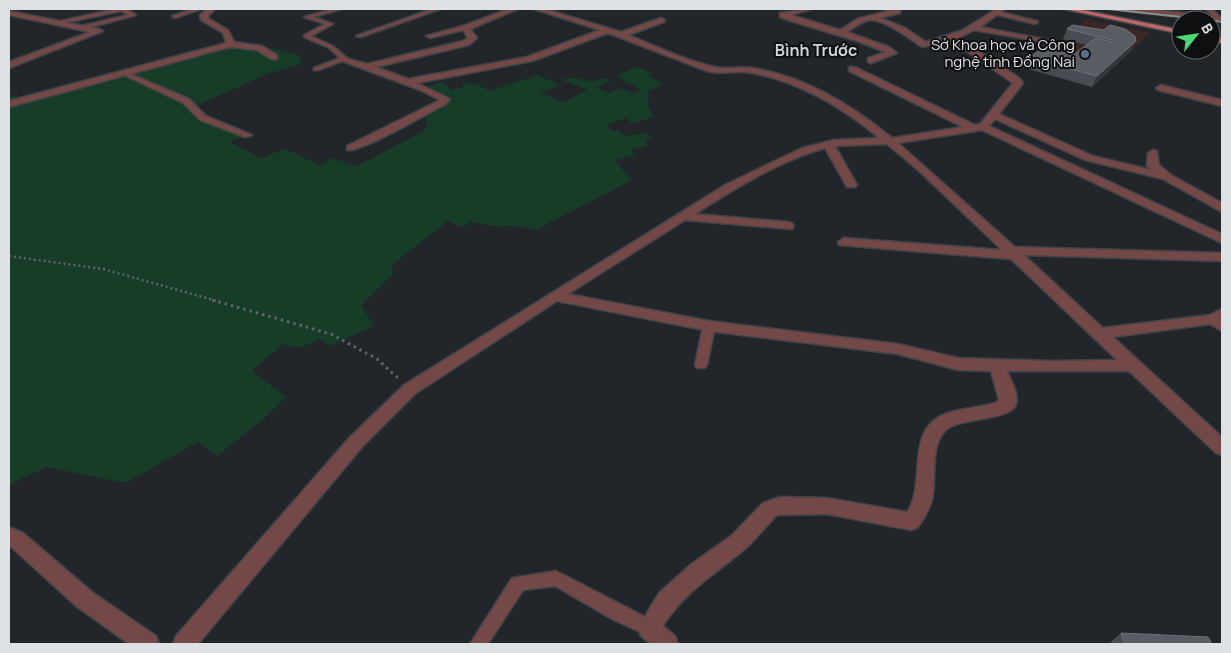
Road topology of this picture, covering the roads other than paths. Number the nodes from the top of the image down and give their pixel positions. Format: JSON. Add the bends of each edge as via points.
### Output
{"nodes":[{"id":1,"x":122,"y":9,"type":"edge"},
{"id":2,"x":198,"y":9,"type":"edge"},
{"id":3,"x":212,"y":9,"type":"edge"},
{"id":4,"x":339,"y":9,"type":"edge"},
{"id":5,"x":438,"y":9,"type":"edge"},
{"id":6,"x":514,"y":9,"type":"edge"},
{"id":7,"x":538,"y":9,"type":"edge"},
{"id":8,"x":807,"y":9,"type":"edge"},
{"id":9,"x":909,"y":9,"type":"edge"},
{"id":10,"x":1068,"y":9,"type":"edge"},
{"id":11,"x":1128,"y":9,"type":"edge"},
{"id":12,"x":893,"y":10,"type":"edge"},
{"id":13,"x":999,"y":11,"type":"edge"},
{"id":14,"x":9,"y":13,"type":"edge"},
{"id":15,"x":1171,"y":14,"type":"edge"},
{"id":16,"x":175,"y":16,"type":"dead end"},
{"id":17,"x":873,"y":18,"type":"junction"},
{"id":18,"x":661,"y":20,"type":"dead end"},
{"id":19,"x":59,"y":22,"type":"junction"},
{"id":20,"x":1035,"y":22,"type":"dead end"},
{"id":21,"x":84,"y":27,"type":"junction"},
{"id":22,"x":466,"y":27,"type":"junction"},
{"id":23,"x":974,"y":28,"type":"junction"},
{"id":24,"x":608,"y":30,"type":"junction"},
{"id":25,"x":1171,"y":30,"type":"edge"},
{"id":26,"x":839,"y":34,"type":"junction"},
{"id":27,"x":621,"y":35,"type":"junction"},
{"id":28,"x":359,"y":36,"type":"dead end"},
{"id":29,"x":430,"y":36,"type":"dead end"},
{"id":30,"x":953,"y":38,"type":"junction"},
{"id":31,"x":1044,"y":40,"type":"dead end"},
{"id":32,"x":230,"y":44,"type":"junction"},
{"id":33,"x":274,"y":57,"type":"dead end"},
{"id":34,"x":345,"y":59,"type":"junction"},
{"id":35,"x":871,"y":60,"type":"dead end"},
{"id":36,"x":9,"y":65,"type":"edge"},
{"id":37,"x":366,"y":67,"type":"junction"},
{"id":38,"x":316,"y":69,"type":"dead end"},
{"id":39,"x":852,"y":70,"type":"dead end"},
{"id":40,"x":126,"y":74,"type":"junction"},
{"id":41,"x":406,"y":82,"type":"junction"},
{"id":42,"x":1161,"y":88,"type":"dead end"},
{"id":43,"x":9,"y":92,"type":"edge"},
{"id":44,"x":34,"y":98,"type":"junction"},
{"id":45,"x":1222,"y":103,"type":"edge"},
{"id":46,"x":9,"y":104,"type":"edge"},
{"id":47,"x":994,"y":115,"type":"junction"},
{"id":48,"x":979,"y":128,"type":"junction"},
{"id":49,"x":248,"y":135,"type":"dead end"},
{"id":50,"x":891,"y":141,"type":"junction"},
{"id":51,"x":828,"y":144,"type":"junction"},
{"id":52,"x":351,"y":148,"type":"dead end"},
{"id":53,"x":1153,"y":153,"type":"dead end"},
{"id":54,"x":1167,"y":177,"type":"junction"},
{"id":55,"x":851,"y":185,"type":"dead end"},
{"id":56,"x":1222,"y":208,"type":"edge"},
{"id":57,"x":681,"y":216,"type":"junction"},
{"id":58,"x":788,"y":226,"type":"dead end"},
{"id":59,"x":1222,"y":239,"type":"edge"},
{"id":60,"x":844,"y":242,"type":"dead end"},
{"id":61,"x":1012,"y":253,"type":"junction"},
{"id":62,"x":1222,"y":257,"type":"edge"},
{"id":63,"x":556,"y":296,"type":"junction"},
{"id":64,"x":1219,"y":319,"type":"edge"},
{"id":65,"x":709,"y":326,"type":"junction"},
{"id":66,"x":1100,"y":334,"type":"junction"},
{"id":67,"x":701,"y":365,"type":"dead end"},
{"id":68,"x":998,"y":365,"type":"junction"},
{"id":69,"x":1132,"y":365,"type":"junction"},
{"id":70,"x":1222,"y":448,"type":"edge"},
{"id":71,"x":9,"y":536,"type":"edge"},
{"id":72,"x":650,"y":628,"type":"junction"},
{"id":73,"x":148,"y":644,"type":"edge"},
{"id":74,"x":184,"y":644,"type":"edge"},
{"id":75,"x":478,"y":644,"type":"edge"},
{"id":76,"x":667,"y":644,"type":"edge"}],
"edges":[{"from":1,"to":19,"type":"lane"},
{"from":1,"to":21,"type":"lane","via":[[132,15]]},
{"from":2,"to":16,"type":"lane"},
{"from":3,"to":32,"type":"street","via":[[204,18],[224,30]]},
{"from":4,"to":34,"type":"lane","via":[[308,16],[330,24],[306,36],[331,46]]},
{"from":5,"to":28,"type":"lane"},
{"from":6,"to":22,"type":"street"},
{"from":7,"to":24,"type":"street"},
{"from":8,"to":26,"type":"street","via":[[783,15]]},
{"from":9,"to":12,"type":"street"},
{"from":10,"to":25,"type":"main road"},
{"from":11,"to":15,"type":"street"},
{"from":12,"to":17,"type":"street"},
{"from":13,"to":20,"type":"lane"},
{"from":13,"to":23,"type":"street"},
{"from":14,"to":19,"type":"street"},
{"from":17,"to":26,"type":"street","via":[[856,22]]},
{"from":17,"to":30,"type":"street","via":[[902,30],[925,45]]},
{"from":18,"to":27,"type":"street"},
{"from":19,"to":21,"type":"street"},
{"from":21,"to":36,"type":"street","via":[[99,32]]},
{"from":22,"to":29,"type":"street"},
{"from":22,"to":37,"type":"street","via":[[473,38],[466,43]]},
{"from":23,"to":30,"type":"street"},
{"from":23,"to":31,"type":"street"},
{"from":24,"to":27,"type":"street"},
{"from":24,"to":41,"type":"street","via":[[529,59]]},
{"from":26,"to":35,"type":"street","via":[[882,45],[893,53]]},
{"from":27,"to":50,"type":"street","via":[[710,69],[751,70],[794,81],[828,97]]},
{"from":30,"to":47,"type":"street","via":[[1018,83]]},
{"from":32,"to":33,"type":"street","via":[[259,48]]},
{"from":32,"to":40,"type":"street"},
{"from":34,"to":37,"type":"street"},
{"from":34,"to":38,"type":"lane"},
{"from":37,"to":41,"type":"street"},
{"from":39,"to":48,"type":"street"},
{"from":40,"to":44,"type":"street"},
{"from":40,"to":49,"type":"lane","via":[[186,101],[203,118]]},
{"from":41,"to":52,"type":"street","via":[[444,100]]},
{"from":42,"to":45,"type":"street"},
{"from":43,"to":44,"type":"street"},
{"from":44,"to":46,"type":"street"},
{"from":47,"to":48,"type":"street"},
{"from":47,"to":54,"type":"street","via":[[1088,158]]},
{"from":48,"to":50,"type":"street"},
{"from":48,"to":59,"type":"street"},
{"from":50,"to":51,"type":"street"},
{"from":50,"to":61,"type":"street"},
{"from":51,"to":55,"type":"street"},
{"from":51,"to":57,"type":"street","via":[[806,150],[729,187]]},
{"from":53,"to":54,"type":"street","via":[[1153,166]]},
{"from":54,"to":56,"type":"street"},
{"from":57,"to":58,"type":"street"},
{"from":57,"to":63,"type":"street"},
{"from":60,"to":61,"type":"street"},
{"from":61,"to":62,"type":"street"},
{"from":61,"to":66,"type":"street"},
{"from":63,"to":65,"type":"street"},
{"from":63,"to":74,"type":"street","via":[[410,389],[356,442]]},
{"from":64,"to":66,"type":"street"},
{"from":65,"to":67,"type":"lane"},
{"from":65,"to":68,"type":"street","via":[[898,349],[958,364]]},
{"from":66,"to":69,"type":"street"},
{"from":68,"to":69,"type":"street"},
{"from":68,"to":72,"type":"street","via":[[1008,402],[1002,408],[954,418],[934,433],[924,467],[922,504],[911,521],[827,506],[780,505],[770,509],[738,542],[697,572],[667,600]]},
{"from":69,"to":70,"type":"street"},
{"from":71,"to":73,"type":"street","via":[[84,599]]},
{"from":72,"to":75,"type":"lane","via":[[618,614],[556,578],[538,579],[518,583]]},
{"from":72,"to":76,"type":"street"}]}
